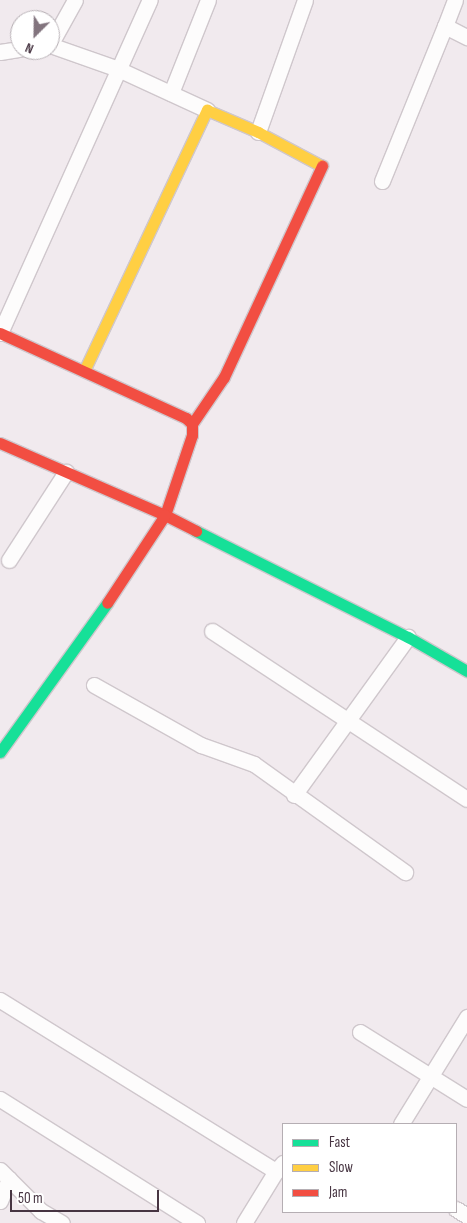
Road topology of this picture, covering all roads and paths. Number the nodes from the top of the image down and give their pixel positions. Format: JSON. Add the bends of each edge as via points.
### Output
{"nodes":[{"id":1,"x":75,"y":0,"type":"edge"},
{"id":2,"x":150,"y":0,"type":"edge"},
{"id":3,"x":208,"y":0,"type":"edge"},
{"id":4,"x":305,"y":0,"type":"edge"},
{"id":5,"x":455,"y":0,"type":"edge"},
{"id":6,"x":445,"y":26,"type":"junction"},
{"id":7,"x":60,"y":27,"type":"edge"},
{"id":8,"x":467,"y":37,"type":"edge"},
{"id":9,"x":60,"y":49,"type":"edge"},
{"id":10,"x":118,"y":69,"type":"junction"},
{"id":11,"x":171,"y":94,"type":"junction"},
{"id":12,"x":207,"y":110,"type":"junction"},
{"id":13,"x":258,"y":132,"type":"junction"},
{"id":14,"x":382,"y":181,"type":"dead end"},
{"id":15,"x":0,"y":333,"type":"edge"},
{"id":16,"x":84,"y":371,"type":"junction"},
{"id":17,"x":192,"y":424,"type":"junction"},
{"id":18,"x":0,"y":443,"type":"edge"},
{"id":19,"x":66,"y":472,"type":"junction"},
{"id":20,"x":165,"y":515,"type":"junction"},
{"id":21,"x":9,"y":560,"type":"dead end"},
{"id":22,"x":212,"y":631,"type":"dead end"},
{"id":23,"x":408,"y":636,"type":"junction"},
{"id":24,"x":467,"y":671,"type":"edge"},
{"id":25,"x":94,"y":685,"type":"dead end"},
{"id":26,"x":347,"y":718,"type":"junction"},
{"id":27,"x":0,"y":752,"type":"edge"},
{"id":28,"x":294,"y":795,"type":"junction"},
{"id":29,"x":467,"y":799,"type":"edge"},
{"id":30,"x":405,"y":872,"type":"dead end"},
{"id":31,"x":0,"y":1000,"type":"edge"},
{"id":32,"x":467,"y":1017,"type":"edge"},
{"id":33,"x":360,"y":1032,"type":"dead end"},
{"id":34,"x":430,"y":1075,"type":"junction"},
{"id":35,"x":0,"y":1098,"type":"edge"},
{"id":36,"x":467,"y":1099,"type":"edge"},
{"id":37,"x":402,"y":1123,"type":"edge"},
{"id":38,"x":279,"y":1167,"type":"edge"},
{"id":39,"x":4,"y":1175,"type":"edge"},
{"id":40,"x":0,"y":1201,"type":"edge"},
{"id":41,"x":62,"y":1223,"type":"edge"},
{"id":42,"x":197,"y":1223,"type":"edge"},
{"id":43,"x":244,"y":1223,"type":"edge"}],
"edges":[{"from":1,"to":7,"type":"street"},
{"from":2,"to":10,"type":"street"},
{"from":3,"to":11,"type":"street"},
{"from":4,"to":13,"type":"street"},
{"from":5,"to":6,"type":"street"},
{"from":6,"to":8,"type":"street"},
{"from":6,"to":14,"type":"street"},
{"from":9,"to":10,"type":"street"},
{"from":10,"to":11,"type":"street"},
{"from":10,"to":15,"type":"street"},
{"from":11,"to":12,"type":"street"},
{"from":12,"to":13,"type":"street"},
{"from":12,"to":16,"type":"street"},
{"from":13,"to":17,"type":"street","via":[[323,165],[224,377]]},
{"from":15,"to":16,"type":"street"},
{"from":16,"to":17,"type":"street","via":[[186,418]]},
{"from":17,"to":20,"type":"street","via":[[192,435]]},
{"from":18,"to":19,"type":"street"},
{"from":19,"to":20,"type":"street"},
{"from":19,"to":21,"type":"street"},
{"from":20,"to":23,"type":"street"},
{"from":20,"to":27,"type":"street","via":[[84,638]]},
{"from":22,"to":26,"type":"street"},
{"from":23,"to":24,"type":"street"},
{"from":23,"to":26,"type":"street"},
{"from":25,"to":28,"type":"street","via":[[201,745],[254,764]]},
{"from":26,"to":28,"type":"street"},
{"from":26,"to":29,"type":"street"},
{"from":28,"to":30,"type":"street"},
{"from":31,"to":38,"type":"street"},
{"from":32,"to":34,"type":"street"},
{"from":33,"to":34,"type":"street"},
{"from":34,"to":36,"type":"street"},
{"from":34,"to":37,"type":"street"},
{"from":35,"to":42,"type":"street"},
{"from":38,"to":43,"type":"street"},
{"from":39,"to":40,"type":"street"},
{"from":39,"to":41,"type":"street","via":[[41,1211]]}]}
